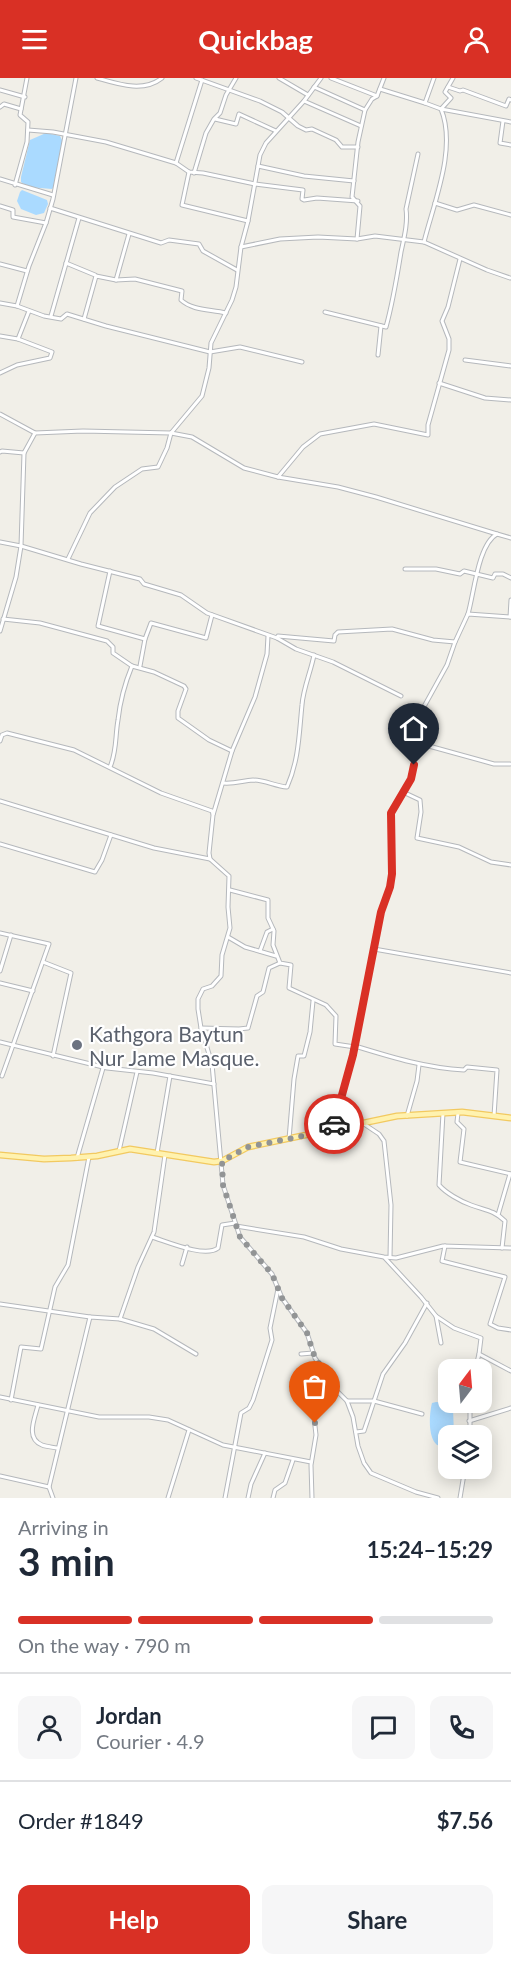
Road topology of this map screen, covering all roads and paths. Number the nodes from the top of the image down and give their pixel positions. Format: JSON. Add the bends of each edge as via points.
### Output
{"nodes":[{"id":1,"x":27,"y":78,"type":"edge"},
{"id":2,"x":76,"y":78,"type":"edge"},
{"id":3,"x":97,"y":78,"type":"edge"},
{"id":4,"x":126,"y":78,"type":"edge"},
{"id":5,"x":162,"y":78,"type":"edge"},
{"id":6,"x":196,"y":78,"type":"edge"},
{"id":7,"x":215,"y":78,"type":"edge"},
{"id":8,"x":236,"y":78,"type":"edge"},
{"id":9,"x":279,"y":78,"type":"edge"},
{"id":10,"x":321,"y":78,"type":"edge"},
{"id":11,"x":331,"y":78,"type":"edge"},
{"id":12,"x":384,"y":78,"type":"edge"},
{"id":13,"x":434,"y":78,"type":"edge"},
{"id":14,"x":453,"y":78,"type":"edge"},
{"id":15,"x":202,"y":80,"type":"junction"},
{"id":16,"x":213,"y":83,"type":"junction"},
{"id":17,"x":122,"y":85,"type":"junction"},
{"id":18,"x":314,"y":87,"type":"junction"},
{"id":19,"x":448,"y":87,"type":"junction"},
{"id":20,"x":380,"y":89,"type":"junction"},
{"id":21,"x":0,"y":90,"type":"edge"},
{"id":22,"x":230,"y":90,"type":"junction"},
{"id":23,"x":308,"y":95,"type":"junction"},
{"id":24,"x":377,"y":96,"type":"junction"},
{"id":25,"x":25,"y":97,"type":"junction"},
{"id":26,"x":511,"y":100,"type":"edge"},
{"id":27,"x":304,"y":101,"type":"junction"},
{"id":28,"x":425,"y":103,"type":"junction"},
{"id":29,"x":0,"y":107,"type":"edge"},
{"id":30,"x":21,"y":109,"type":"junction"},
{"id":31,"x":441,"y":109,"type":"junction"},
{"id":32,"x":365,"y":110,"type":"junction"},
{"id":33,"x":288,"y":117,"type":"junction"},
{"id":34,"x":214,"y":119,"type":"junction"},
{"id":35,"x":503,"y":121,"type":"junction"},
{"id":36,"x":511,"y":123,"type":"edge"},
{"id":37,"x":361,"y":126,"type":"junction"},
{"id":38,"x":28,"y":130,"type":"junction"},
{"id":39,"x":276,"y":131,"type":"junction"},
{"id":40,"x":65,"y":135,"type":"junction"},
{"id":41,"x":511,"y":145,"type":"edge"},
{"id":42,"x":358,"y":147,"type":"junction"},
{"id":43,"x":418,"y":154,"type":"dead end"},
{"id":44,"x":176,"y":163,"type":"junction"},
{"id":45,"x":258,"y":166,"type":"junction"},
{"id":46,"x":192,"y":173,"type":"junction"},
{"id":47,"x":0,"y":179,"type":"edge"},
{"id":48,"x":354,"y":182,"type":"junction"},
{"id":49,"x":255,"y":184,"type":"junction"},
{"id":50,"x":15,"y":185,"type":"junction"},
{"id":51,"x":53,"y":195,"type":"junction"},
{"id":52,"x":358,"y":201,"type":"junction"},
{"id":53,"x":435,"y":203,"type":"junction"},
{"id":54,"x":0,"y":206,"type":"edge"},
{"id":55,"x":50,"y":208,"type":"junction"},
{"id":56,"x":511,"y":215,"type":"edge"},
{"id":57,"x":79,"y":218,"type":"junction"},
{"id":58,"x":248,"y":221,"type":"junction"},
{"id":59,"x":46,"y":223,"type":"junction"},
{"id":60,"x":129,"y":234,"type":"junction"},
{"id":61,"x":357,"y":239,"type":"junction"},
{"id":62,"x":404,"y":240,"type":"junction"},
{"id":63,"x":424,"y":242,"type":"junction"},
{"id":64,"x":241,"y":247,"type":"junction"},
{"id":65,"x":460,"y":259,"type":"junction"},
{"id":66,"x":66,"y":263,"type":"junction"},
{"id":67,"x":0,"y":264,"type":"edge"},
{"id":68,"x":238,"y":270,"type":"junction"},
{"id":69,"x":28,"y":271,"type":"junction"},
{"id":70,"x":96,"y":276,"type":"junction"},
{"id":71,"x":510,"y":278,"type":"edge"},
{"id":72,"x":116,"y":280,"type":"junction"},
{"id":73,"x":0,"y":303,"type":"edge"},
{"id":74,"x":17,"y":306,"type":"junction"},
{"id":75,"x":29,"y":311,"type":"junction"},
{"id":76,"x":325,"y":312,"type":"dead end"},
{"id":77,"x":226,"y":313,"type":"junction"},
{"id":78,"x":51,"y":316,"type":"junction"},
{"id":79,"x":84,"y":320,"type":"junction"},
{"id":80,"x":381,"y":326,"type":"junction"},
{"id":81,"x":0,"y":336,"type":"edge"},
{"id":82,"x":18,"y":339,"type":"junction"},
{"id":83,"x":210,"y":352,"type":"junction"},
{"id":84,"x":378,"y":355,"type":"dead end"},
{"id":85,"x":465,"y":360,"type":"dead end"},
{"id":86,"x":302,"y":363,"type":"dead end"},
{"id":87,"x":511,"y":366,"type":"edge"},
{"id":88,"x":0,"y":373,"type":"edge"},
{"id":89,"x":439,"y":383,"type":"junction"},
{"id":90,"x":511,"y":400,"type":"edge"},
{"id":91,"x":0,"y":414,"type":"edge"},
{"id":92,"x":35,"y":433,"type":"junction"},
{"id":93,"x":171,"y":433,"type":"junction"},
{"id":94,"x":0,"y":452,"type":"edge"},
{"id":95,"x":24,"y":453,"type":"junction"},
{"id":96,"x":278,"y":477,"type":"junction"},
{"id":97,"x":497,"y":534,"type":"junction"},
{"id":98,"x":511,"y":538,"type":"edge"},
{"id":99,"x":0,"y":542,"type":"edge"},
{"id":100,"x":21,"y":546,"type":"junction"},
{"id":101,"x":68,"y":560,"type":"junction"},
{"id":102,"x":405,"y":569,"type":"dead end"},
{"id":103,"x":110,"y":571,"type":"junction"},
{"id":104,"x":477,"y":573,"type":"junction"},
{"id":105,"x":511,"y":578,"type":"edge"},
{"id":106,"x":511,"y":600,"type":"edge"},
{"id":107,"x":468,"y":614,"type":"junction"},
{"id":108,"x":212,"y":615,"type":"junction"},
{"id":109,"x":511,"y":617,"type":"edge"},
{"id":110,"x":3,"y":619,"type":"junction"},
{"id":111,"x":0,"y":631,"type":"edge"},
{"id":112,"x":268,"y":636,"type":"junction"},
{"id":113,"x":277,"y":638,"type":"junction"},
{"id":114,"x":145,"y":639,"type":"junction"},
{"id":115,"x":454,"y":642,"type":"junction"},
{"id":116,"x":314,"y":655,"type":"junction"},
{"id":117,"x":132,"y":666,"type":"junction"},
{"id":118,"x":140,"y":666,"type":"junction"},
{"id":119,"x":401,"y":696,"type":"dead end"},
{"id":120,"x":0,"y":741,"type":"edge"},
{"id":121,"x":418,"y":743,"type":"junction"},
{"id":122,"x":232,"y":751,"type":"junction"},
{"id":123,"x":510,"y":762,"type":"edge"},
{"id":124,"x":110,"y":767,"type":"junction"},
{"id":125,"x":223,"y":783,"type":"junction"},
{"id":126,"x":403,"y":792,"type":"junction"},
{"id":127,"x":0,"y":801,"type":"edge"},
{"id":128,"x":213,"y":815,"type":"junction"},
{"id":129,"x":111,"y":835,"type":"junction"},
{"id":130,"x":0,"y":844,"type":"edge"},
{"id":131,"x":210,"y":859,"type":"junction"},
{"id":132,"x":511,"y":865,"type":"edge"},
{"id":133,"x":229,"y":890,"type":"junction"},
{"id":134,"x":273,"y":929,"type":"junction"},
{"id":135,"x":0,"y":933,"type":"edge"},
{"id":136,"x":11,"y":934,"type":"junction"},
{"id":137,"x":228,"y":937,"type":"junction"},
{"id":138,"x":374,"y":949,"type":"junction"},
{"id":139,"x":260,"y":951,"type":"junction"},
{"id":140,"x":277,"y":956,"type":"junction"},
{"id":141,"x":43,"y":962,"type":"junction"},
{"id":142,"x":280,"y":963,"type":"junction"},
{"id":143,"x":0,"y":971,"type":"edge"},
{"id":144,"x":511,"y":973,"type":"edge"},
{"id":145,"x":0,"y":983,"type":"edge"},
{"id":146,"x":33,"y":991,"type":"junction"},
{"id":147,"x":313,"y":1000,"type":"junction"},
{"id":148,"x":201,"y":1028,"type":"junction"},
{"id":149,"x":0,"y":1042,"type":"edge"},
{"id":150,"x":13,"y":1046,"type":"junction"},
{"id":151,"x":355,"y":1047,"type":"junction"},
{"id":152,"x":53,"y":1056,"type":"junction"},
{"id":153,"x":419,"y":1064,"type":"junction"},
{"id":154,"x":103,"y":1068,"type":"junction"},
{"id":155,"x":137,"y":1072,"type":"junction"},
{"id":156,"x":2,"y":1076,"type":"dead end"},
{"id":157,"x":170,"y":1076,"type":"junction"},
{"id":158,"x":214,"y":1084,"type":"junction"},
{"id":159,"x":443,"y":1113,"type":"junction"},
{"id":160,"x":458,"y":1113,"type":"junction"},
{"id":161,"x":407,"y":1116,"type":"junction"},
{"id":162,"x":494,"y":1116,"type":"junction"},
{"id":163,"x":511,"y":1118,"type":"edge"},
{"id":164,"x":362,"y":1123,"type":"junction"},
{"id":165,"x":333,"y":1130,"type":"junction"},
{"id":166,"x":289,"y":1139,"type":"junction"},
{"id":167,"x":119,"y":1151,"type":"junction"},
{"id":168,"x":157,"y":1153,"type":"junction"},
{"id":169,"x":165,"y":1154,"type":"junction"},
{"id":170,"x":0,"y":1155,"type":"edge"},
{"id":171,"x":89,"y":1157,"type":"junction"},
{"id":172,"x":77,"y":1158,"type":"junction"},
{"id":173,"x":222,"y":1161,"type":"junction"},
{"id":174,"x":510,"y":1174,"type":"edge"},
{"id":175,"x":498,"y":1215,"type":"junction"},
{"id":176,"x":235,"y":1224,"type":"junction"},
{"id":177,"x":152,"y":1237,"type":"junction"},
{"id":178,"x":445,"y":1246,"type":"junction"},
{"id":179,"x":186,"y":1247,"type":"junction"},
{"id":180,"x":502,"y":1248,"type":"junction"},
{"id":181,"x":511,"y":1248,"type":"edge"},
{"id":182,"x":384,"y":1257,"type":"junction"},
{"id":183,"x":390,"y":1257,"type":"junction"},
{"id":184,"x":182,"y":1264,"type":"dead end"},
{"id":185,"x":278,"y":1287,"type":"junction"},
{"id":186,"x":427,"y":1303,"type":"junction"},
{"id":187,"x":0,"y":1304,"type":"edge"},
{"id":188,"x":49,"y":1310,"type":"junction"},
{"id":189,"x":436,"y":1316,"type":"junction"},
{"id":190,"x":90,"y":1317,"type":"junction"},
{"id":191,"x":120,"y":1319,"type":"junction"},
{"id":192,"x":511,"y":1330,"type":"edge"},
{"id":193,"x":441,"y":1343,"type":"dead end"},
{"id":194,"x":313,"y":1353,"type":"junction"},
{"id":195,"x":196,"y":1354,"type":"dead end"},
{"id":196,"x":301,"y":1354,"type":"dead end"},
{"id":197,"x":479,"y":1354,"type":"junction"},
{"id":198,"x":478,"y":1359,"type":"edge"},
{"id":199,"x":511,"y":1371,"type":"edge"},
{"id":200,"x":327,"y":1375,"type":"junction"},
{"id":201,"x":0,"y":1397,"type":"edge"},
{"id":202,"x":11,"y":1400,"type":"junction"},
{"id":203,"x":347,"y":1401,"type":"junction"},
{"id":204,"x":374,"y":1401,"type":"junction"},
{"id":205,"x":38,"y":1405,"type":"junction"},
{"id":206,"x":511,"y":1408,"type":"edge"},
{"id":207,"x":67,"y":1411,"type":"junction"},
{"id":208,"x":469,"y":1413,"type":"edge"},
{"id":209,"x":422,"y":1414,"type":"dead end"},
{"id":210,"x":469,"y":1421,"type":"junction"},
{"id":211,"x":469,"y":1425,"type":"edge"},
{"id":212,"x":189,"y":1430,"type":"junction"},
{"id":213,"x":356,"y":1431,"type":"junction"},
{"id":214,"x":234,"y":1447,"type":"junction"},
{"id":215,"x":57,"y":1448,"type":"junction"},
{"id":216,"x":265,"y":1453,"type":"junction"},
{"id":217,"x":293,"y":1460,"type":"junction"},
{"id":218,"x":311,"y":1462,"type":"junction"},
{"id":219,"x":0,"y":1476,"type":"edge"},
{"id":220,"x":463,"y":1479,"type":"edge"},
{"id":221,"x":49,"y":1487,"type":"junction"},
{"id":222,"x":53,"y":1498,"type":"edge"},
{"id":223,"x":168,"y":1498,"type":"edge"},
{"id":224,"x":225,"y":1498,"type":"edge"},
{"id":225,"x":248,"y":1498,"type":"edge"},
{"id":226,"x":273,"y":1498,"type":"edge"},
{"id":227,"x":312,"y":1498,"type":"edge"},
{"id":228,"x":438,"y":1498,"type":"edge"},
{"id":229,"x":460,"y":1498,"type":"edge"}],
"edges":[{"from":1,"to":25,"type":"street"},
{"from":2,"to":40,"type":"street"},
{"from":3,"to":17,"type":"street"},
{"from":4,"to":17,"type":"street"},
{"from":5,"to":17,"type":"street","via":[[141,86]]},
{"from":6,"to":15,"type":"street"},
{"from":7,"to":16,"type":"street"},
{"from":8,"to":22,"type":"street"},
{"from":9,"to":23,"type":"street"},
{"from":10,"to":18,"type":"street"},
{"from":11,"to":24,"type":"street"},
{"from":12,"to":20,"type":"street"},
{"from":13,"to":28,"type":"street"},
{"from":14,"to":19,"type":"street"},
{"from":15,"to":16,"type":"street"},
{"from":15,"to":44,"type":"street"},
{"from":16,"to":22,"type":"street"},
{"from":18,"to":23,"type":"street"},
{"from":18,"to":32,"type":"street"},
{"from":19,"to":26,"type":"street","via":[[506,106]]},
{"from":19,"to":31,"type":"street","via":[[445,92],[451,98]]},
{"from":20,"to":24,"type":"street"},
{"from":20,"to":28,"type":"street"},
{"from":21,"to":25,"type":"street"},
{"from":22,"to":33,"type":"street"},
{"from":22,"to":34,"type":"street"},
{"from":23,"to":27,"type":"street"},
{"from":24,"to":32,"type":"street"},
{"from":25,"to":30,"type":"street"},
{"from":27,"to":33,"type":"street"},
{"from":27,"to":37,"type":"street"},
{"from":28,"to":31,"type":"street"},
{"from":29,"to":30,"type":"street","via":[[4,104]]},
{"from":30,"to":38,"type":"street"},
{"from":31,"to":35,"type":"street"},
{"from":31,"to":53,"type":"street","via":[[448,138]]},
{"from":32,"to":37,"type":"street"},
{"from":33,"to":39,"type":"street"},
{"from":33,"to":42,"type":"street","via":[[306,130],[336,140],[342,147]]},
{"from":34,"to":39,"type":"street","via":[[236,124],[239,114]]},
{"from":34,"to":46,"type":"street"},
{"from":35,"to":36,"type":"street"},
{"from":35,"to":41,"type":"street","via":[[500,143]]},
{"from":37,"to":42,"type":"street"},
{"from":38,"to":40,"type":"street"},
{"from":38,"to":50,"type":"street"},
{"from":39,"to":45,"type":"street","via":[[266,143]]},
{"from":40,"to":44,"type":"street","via":[[106,142]]},
{"from":40,"to":51,"type":"street"},
{"from":42,"to":48,"type":"street"},
{"from":43,"to":62,"type":"street","via":[[406,209]]},
{"from":44,"to":46,"type":"street"},
{"from":45,"to":48,"type":"street"},
{"from":45,"to":49,"type":"street"},
{"from":46,"to":49,"type":"street"},
{"from":46,"to":58,"type":"street","via":[[182,205]]},
{"from":47,"to":50,"type":"street"},
{"from":48,"to":52,"type":"street","via":[[352,197]]},
{"from":49,"to":52,"type":"street","via":[[303,190],[304,200]]},
{"from":49,"to":58,"type":"street"},
{"from":50,"to":51,"type":"street"},
{"from":51,"to":55,"type":"street"},
{"from":52,"to":61,"type":"street"},
{"from":53,"to":56,"type":"street","via":[[457,210],[474,205]]},
{"from":53,"to":63,"type":"street"},
{"from":54,"to":59,"type":"street","via":[[13,210],[13,217]]},
{"from":55,"to":57,"type":"street"},
{"from":55,"to":59,"type":"street"},
{"from":57,"to":60,"type":"street"},
{"from":57,"to":66,"type":"street"},
{"from":58,"to":64,"type":"street"},
{"from":59,"to":69,"type":"street"},
{"from":60,"to":68,"type":"street","via":[[161,243],[168,240],[199,244],[203,251]]},
{"from":60,"to":72,"type":"street"},
{"from":61,"to":62,"type":"street","via":[[375,236]]},
{"from":61,"to":64,"type":"street","via":[[279,239]]},
{"from":62,"to":63,"type":"street"},
{"from":62,"to":80,"type":"street","via":[[386,327]]},
{"from":63,"to":65,"type":"street"},
{"from":64,"to":68,"type":"street"},
{"from":65,"to":71,"type":"street"},
{"from":65,"to":89,"type":"street","via":[[442,321],[449,350]]},
{"from":66,"to":70,"type":"street"},
{"from":66,"to":78,"type":"street"},
{"from":67,"to":69,"type":"street"},
{"from":68,"to":77,"type":"street"},
{"from":69,"to":74,"type":"street"},
{"from":70,"to":72,"type":"street"},
{"from":70,"to":79,"type":"street"},
{"from":72,"to":77,"type":"street","via":[[135,279],[182,291],[181,300],[185,303]]},
{"from":73,"to":74,"type":"street"},
{"from":74,"to":75,"type":"street"},
{"from":75,"to":78,"type":"street"},
{"from":75,"to":82,"type":"street"},
{"from":76,"to":80,"type":"street"},
{"from":77,"to":83,"type":"street","via":[[213,336]]},
{"from":78,"to":79,"type":"street","via":[[61,319],[67,314]]},
{"from":79,"to":83,"type":"street"},
{"from":80,"to":84,"type":"street"},
{"from":81,"to":82,"type":"street"},
{"from":82,"to":88,"type":"street","via":[[52,352],[50,358]]},
{"from":83,"to":86,"type":"street","via":[[240,346]]},
{"from":83,"to":93,"type":"street","via":[[202,396]]},
{"from":85,"to":87,"type":"street"},
{"from":89,"to":90,"type":"street","via":[[485,398]]},
{"from":89,"to":96,"type":"street","via":[[428,435],[374,424],[320,434],[303,447]]},
{"from":91,"to":92,"type":"street"},
{"from":92,"to":93,"type":"street"},
{"from":92,"to":95,"type":"street"},
{"from":93,"to":96,"type":"street","via":[[192,437],[244,468]]},
{"from":93,"to":101,"type":"street","via":[[158,467],[142,469],[115,487],[90,513]]},
{"from":94,"to":95,"type":"street"},
{"from":95,"to":100,"type":"street"},
{"from":96,"to":97,"type":"street","via":[[338,487]]},
{"from":97,"to":98,"type":"street"},
{"from":97,"to":104,"type":"street","via":[[491,538]]},
{"from":99,"to":100,"type":"street"},
{"from":100,"to":101,"type":"street"},
{"from":100,"to":110,"type":"street"},
{"from":101,"to":103,"type":"street"},
{"from":102,"to":104,"type":"street"},
{"from":103,"to":108,"type":"street","via":[[171,590]]},
{"from":103,"to":114,"type":"street","via":[[98,626]]},
{"from":104,"to":105,"type":"street"},
{"from":104,"to":107,"type":"street"},
{"from":106,"to":109,"type":"street"},
{"from":107,"to":109,"type":"street"},
{"from":107,"to":115,"type":"street"},
{"from":108,"to":112,"type":"street"},
{"from":108,"to":114,"type":"street","via":[[206,638],[151,623]]},
{"from":110,"to":111,"type":"street"},
{"from":110,"to":117,"type":"street","via":[[107,641],[113,653]]},
{"from":112,"to":113,"type":"street"},
{"from":112,"to":122,"type":"street","via":[[255,697]]},
{"from":113,"to":115,"type":"street","via":[[334,641],[338,632],[392,629]]},
{"from":113,"to":116,"type":"street"},
{"from":114,"to":118,"type":"street"},
{"from":115,"to":121,"type":"street","via":[[447,665],[421,712]]},
{"from":116,"to":119,"type":"street"},
{"from":116,"to":125,"type":"street","via":[[302,704],[298,756],[287,787],[251,780]]},
{"from":117,"to":118,"type":"street"},
{"from":117,"to":124,"type":"street"},
{"from":118,"to":122,"type":"street","via":[[184,686],[178,718]]},
{"from":120,"to":124,"type":"street","via":[[4,734],[19,735],[74,750]]},
{"from":121,"to":123,"type":"street","via":[[494,764]]},
{"from":121,"to":126,"type":"street","via":[[411,779]]},
{"from":122,"to":125,"type":"street"},
{"from":124,"to":128,"type":"street","via":[[212,811]]},
{"from":125,"to":128,"type":"street"},
{"from":126,"to":132,"type":"street","via":[[420,800],[417,838]]},
{"from":126,"to":138,"type":"street","via":[[391,813],[392,874]]},
{"from":127,"to":129,"type":"street"},
{"from":128,"to":131,"type":"street"},
{"from":129,"to":130,"type":"street","via":[[94,872]]},
{"from":129,"to":131,"type":"street"},
{"from":131,"to":133,"type":"street","via":[[229,876]]},
{"from":133,"to":134,"type":"street","via":[[268,900],[268,918]]},
{"from":133,"to":137,"type":"street"},
{"from":134,"to":139,"type":"street","via":[[267,932]]},
{"from":134,"to":140,"type":"street"},
{"from":135,"to":136,"type":"street"},
{"from":136,"to":141,"type":"street","via":[[48,943]]},
{"from":136,"to":143,"type":"street"},
{"from":137,"to":139,"type":"street"},
{"from":137,"to":148,"type":"street","via":[[220,978],[203,989],[198,999]]},
{"from":138,"to":144,"type":"street"},
{"from":138,"to":151,"type":"street"},
{"from":139,"to":140,"type":"street"},
{"from":140,"to":142,"type":"street"},
{"from":141,"to":146,"type":"street"},
{"from":141,"to":152,"type":"street","via":[[71,973]]},
{"from":142,"to":147,"type":"street","via":[[291,965],[289,988]]},
{"from":142,"to":148,"type":"street","via":[[267,970],[263,992],[257,996],[248,1028]]},
{"from":145,"to":146,"type":"street"},
{"from":146,"to":150,"type":"street"},
{"from":147,"to":151,"type":"street","via":[[326,1005],[336,1016],[335,1044]]},
{"from":147,"to":166,"type":"street","via":[[310,1032],[304,1056],[298,1056],[294,1079]]},
{"from":148,"to":158,"type":"street"},
{"from":149,"to":150,"type":"street"},
{"from":150,"to":152,"type":"street"},
{"from":150,"to":156,"type":"street"},
{"from":151,"to":153,"type":"street"},
{"from":151,"to":165,"type":"street"},
{"from":152,"to":154,"type":"street"},
{"from":153,"to":161,"type":"street"},
{"from":153,"to":162,"type":"street","via":[[441,1069],[497,1070]]},
{"from":154,"to":155,"type":"street"},
{"from":154,"to":172,"type":"street"},
{"from":155,"to":157,"type":"street"},
{"from":155,"to":167,"type":"street"},
{"from":157,"to":158,"type":"street"},
{"from":157,"to":168,"type":"street"},
{"from":158,"to":173,"type":"street"},
{"from":159,"to":160,"type":"main road"},
{"from":159,"to":161,"type":"main road"},
{"from":159,"to":175,"type":"street","via":[[439,1185],[469,1205]]},
{"from":160,"to":162,"type":"main road"},
{"from":160,"to":174,"type":"street","via":[[457,1122],[464,1129],[460,1162]]},
{"from":161,"to":164,"type":"main road"},
{"from":162,"to":163,"type":"main road"},
{"from":164,"to":165,"type":"main road"},
{"from":164,"to":183,"type":"street","via":[[384,1141],[391,1205]]},
{"from":165,"to":166,"type":"main road"},
{"from":166,"to":173,"type":"main road","via":[[248,1147]]},
{"from":167,"to":168,"type":"main road"},
{"from":167,"to":171,"type":"main road"},
{"from":168,"to":169,"type":"main road"},
{"from":169,"to":173,"type":"main road"},
{"from":169,"to":177,"type":"street"},
{"from":170,"to":172,"type":"main road"},
{"from":171,"to":172,"type":"main road"},
{"from":171,"to":188,"type":"street","via":[[68,1265],[58,1280]]},
{"from":173,"to":176,"type":"street","via":[[223,1185]]},
{"from":174,"to":175,"type":"street"},
{"from":175,"to":180,"type":"street","via":[[505,1221]]},
{"from":176,"to":179,"type":"street","via":[[222,1225],[215,1251]]},
{"from":176,"to":182,"type":"street"},
{"from":176,"to":185,"type":"street","via":[[240,1237],[272,1274]]},
{"from":177,"to":179,"type":"street"},
{"from":177,"to":191,"type":"street"},
{"from":178,"to":180,"type":"street"},
{"from":178,"to":183,"type":"street"},
{"from":178,"to":192,"type":"street","via":[[442,1261],[505,1276],[490,1324]]},
{"from":179,"to":184,"type":"street"},
{"from":180,"to":181,"type":"street"},
{"from":182,"to":183,"type":"street"},
{"from":182,"to":186,"type":"street"},
{"from":185,"to":194,"type":"street","via":[[307,1333]]},
{"from":185,"to":214,"type":"street","via":[[270,1328],[272,1340],[253,1400],[242,1413]]},
{"from":186,"to":189,"type":"street"},
{"from":186,"to":204,"type":"street","via":[[383,1374]]},
{"from":187,"to":188,"type":"street"},
{"from":188,"to":190,"type":"street"},
{"from":188,"to":202,"type":"street","via":[[40,1350],[21,1347]]},
{"from":189,"to":193,"type":"street"},
{"from":189,"to":197,"type":"street","via":[[481,1338]]},
{"from":190,"to":191,"type":"street"},
{"from":190,"to":207,"type":"street"},
{"from":191,"to":195,"type":"street","via":[[154,1329]]},
{"from":194,"to":196,"type":"street"},
{"from":194,"to":200,"type":"street"},
{"from":197,"to":198,"type":"street"},
{"from":197,"to":199,"type":"street"},
{"from":200,"to":203,"type":"street"},
{"from":200,"to":218,"type":"street","via":[[315,1397],[316,1435]]},
{"from":201,"to":202,"type":"street"},
{"from":202,"to":205,"type":"street"},
{"from":203,"to":204,"type":"street"},
{"from":203,"to":213,"type":"street"},
{"from":204,"to":209,"type":"street"},
{"from":204,"to":213,"type":"street","via":[[364,1431]]},
{"from":205,"to":207,"type":"street"},
{"from":205,"to":215,"type":"street","via":[[34,1439]]},
{"from":206,"to":210,"type":"street"},
{"from":207,"to":212,"type":"street","via":[[113,1418],[149,1417],[168,1420]]},
{"from":207,"to":215,"type":"street"},
{"from":208,"to":210,"type":"street"},
{"from":210,"to":211,"type":"street"},
{"from":212,"to":214,"type":"street"},
{"from":212,"to":223,"type":"street"},
{"from":213,"to":228,"type":"street","via":[[364,1463],[371,1473]]},
{"from":214,"to":216,"type":"street"},
{"from":214,"to":224,"type":"street"},
{"from":215,"to":221,"type":"street"},
{"from":216,"to":217,"type":"street"},
{"from":216,"to":225,"type":"street"},
{"from":217,"to":218,"type":"street"},
{"from":217,"to":226,"type":"street","via":[[285,1483],[275,1490]]},
{"from":218,"to":227,"type":"street"},
{"from":219,"to":221,"type":"street"},
{"from":220,"to":229,"type":"street"},
{"from":221,"to":222,"type":"street"}]}
